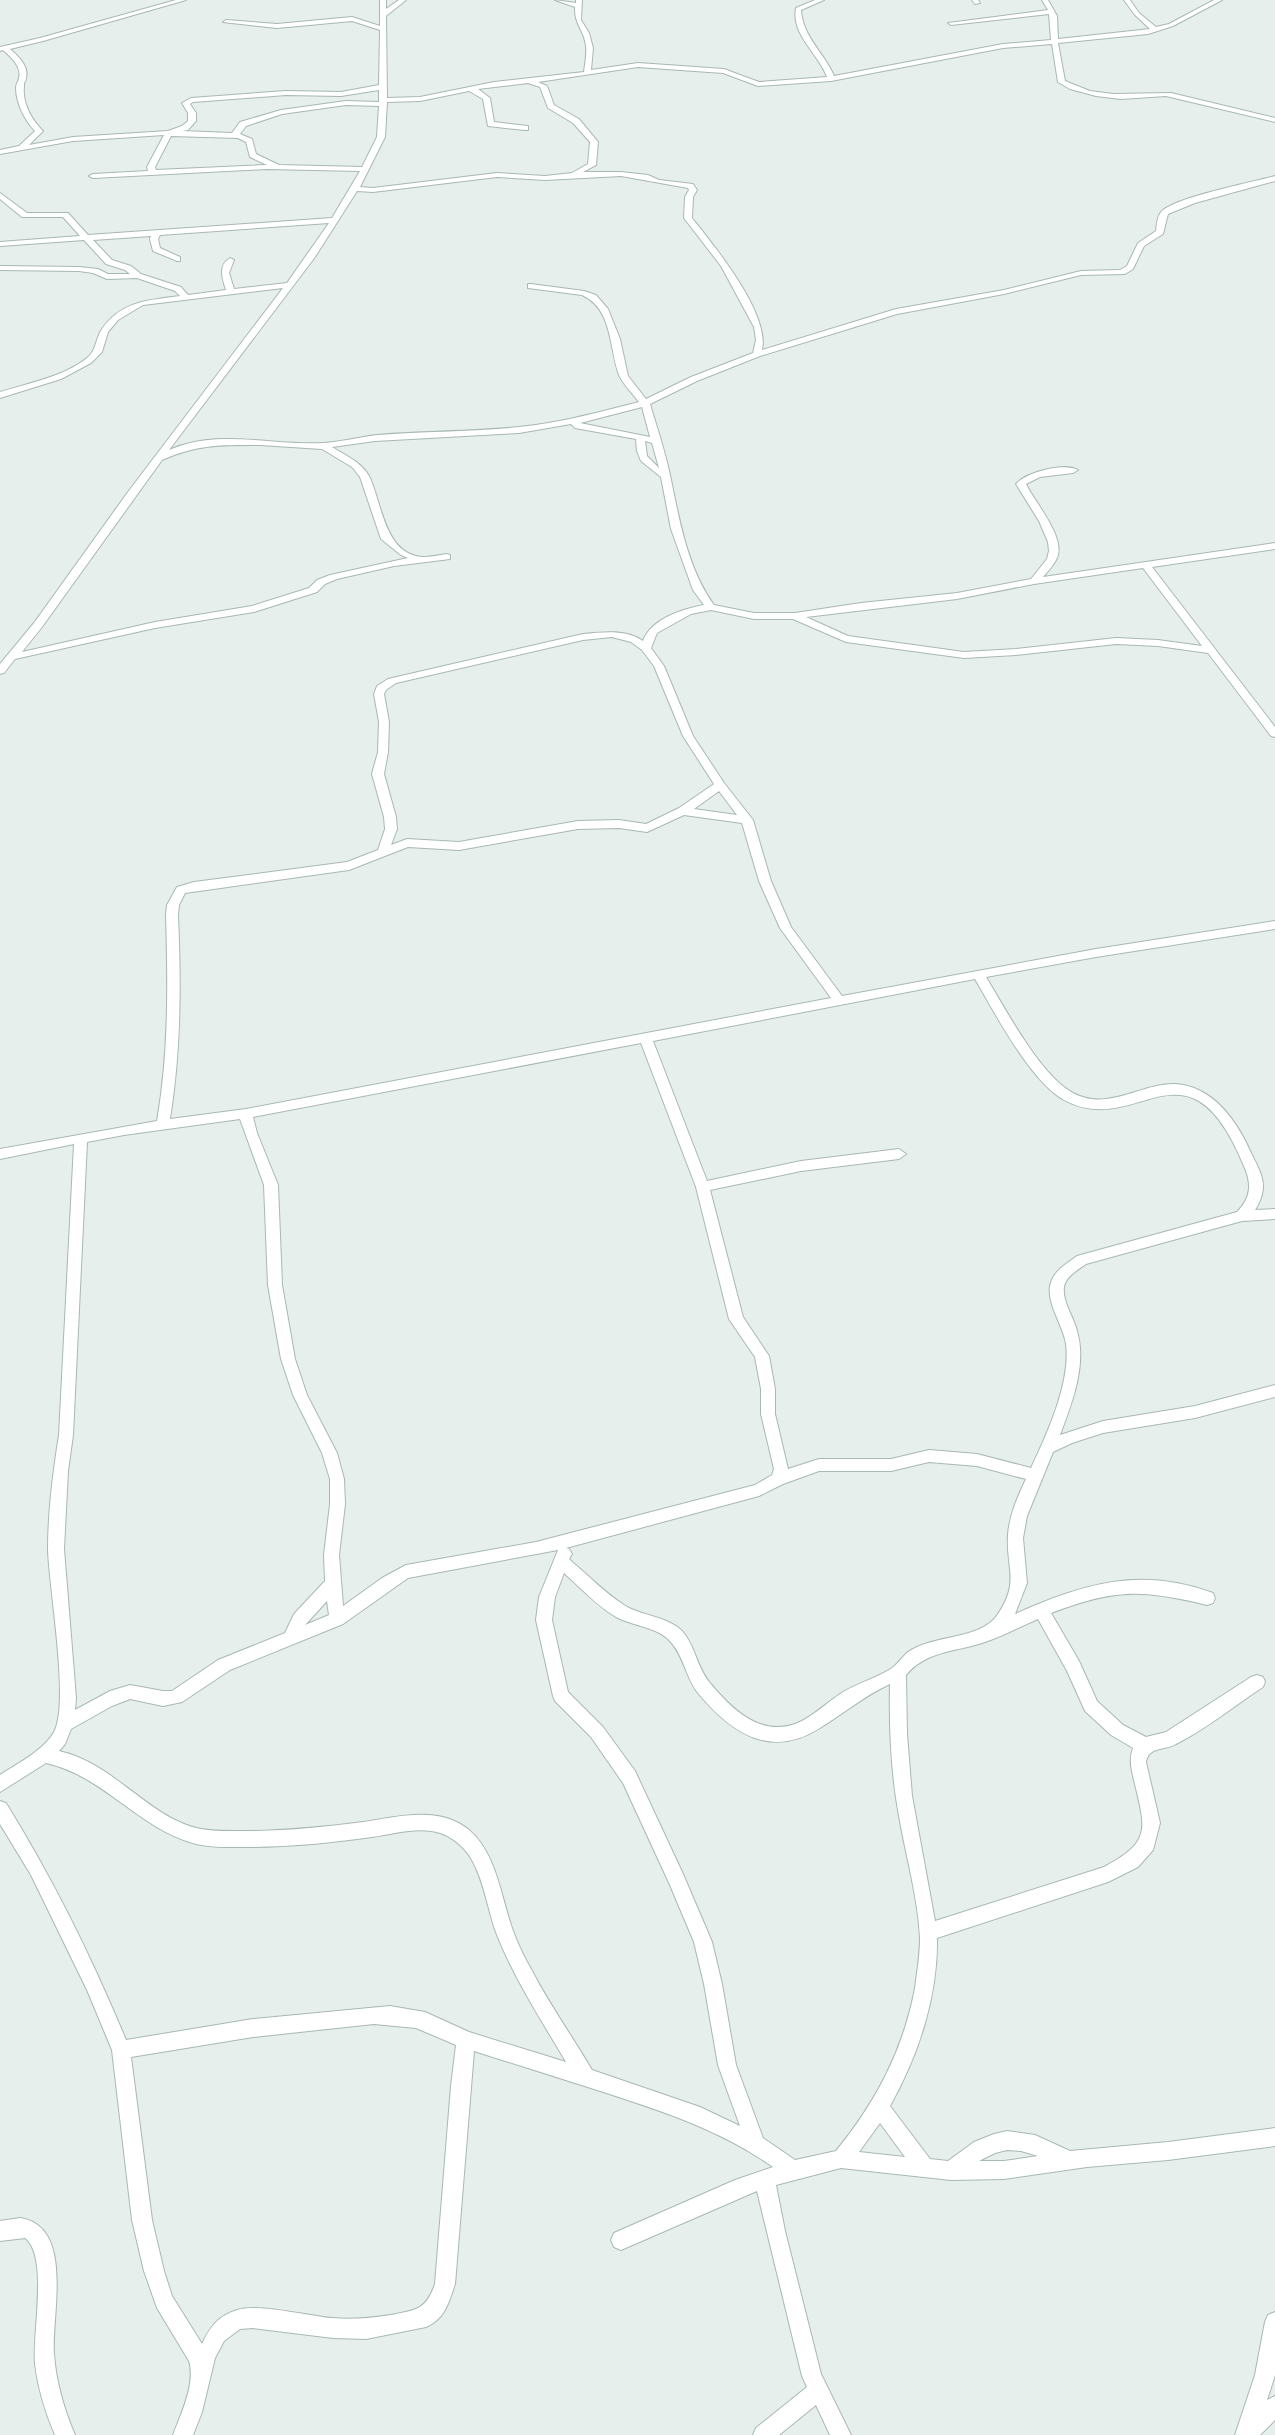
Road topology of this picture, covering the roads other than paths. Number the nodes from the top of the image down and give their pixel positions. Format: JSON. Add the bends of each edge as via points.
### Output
{"nodes":[{"id":1,"x":183,"y":0,"type":"edge"},
{"id":2,"x":383,"y":0,"type":"edge"},
{"id":3,"x":403,"y":0,"type":"edge"},
{"id":4,"x":558,"y":0,"type":"edge"},
{"id":5,"x":821,"y":0,"type":"edge"},
{"id":6,"x":1127,"y":0,"type":"edge"},
{"id":7,"x":1220,"y":0,"type":"edge"},
{"id":8,"x":579,"y":3,"type":"edge"},
{"id":9,"x":1049,"y":4,"type":"edge"},
{"id":10,"x":383,"y":15,"type":"junction"},
{"id":11,"x":226,"y":22,"type":"dead end"},
{"id":12,"x":951,"y":23,"type":"dead end"},
{"id":13,"x":383,"y":28,"type":"junction"},
{"id":14,"x":1155,"y":30,"type":"junction"},
{"id":15,"x":1055,"y":41,"type":"junction"},
{"id":16,"x":3,"y":49,"type":"edge"},
{"id":17,"x":597,"y":72,"type":"junction"},
{"id":18,"x":587,"y":74,"type":"junction"},
{"id":19,"x":615,"y":78,"type":"dead end"},
{"id":20,"x":831,"y":79,"type":"junction"},
{"id":21,"x":530,"y":81,"type":"junction"},
{"id":22,"x":383,"y":87,"type":"junction"},
{"id":23,"x":470,"y":89,"type":"junction"},
{"id":24,"x":383,"y":102,"type":"junction"},
{"id":25,"x":1275,"y":120,"type":"edge"},
{"id":26,"x":525,"y":128,"type":"dead end"},
{"id":27,"x":169,"y":133,"type":"junction"},
{"id":28,"x":235,"y":135,"type":"junction"},
{"id":29,"x":20,"y":148,"type":"junction"},
{"id":30,"x":0,"y":152,"type":"edge"},
{"id":31,"x":592,"y":165,"type":"junction"},
{"id":32,"x":646,"y":166,"type":"dead end"},
{"id":33,"x":277,"y":167,"type":"junction"},
{"id":34,"x":366,"y":169,"type":"junction"},
{"id":35,"x":153,"y":174,"type":"junction"},
{"id":36,"x":571,"y":175,"type":"junction"},
{"id":37,"x":93,"y":176,"type":"dead end"},
{"id":38,"x":1275,"y":178,"type":"edge"},
{"id":39,"x":355,"y":189,"type":"junction"},
{"id":40,"x":0,"y":195,"type":"edge"},
{"id":41,"x":336,"y":220,"type":"junction"},
{"id":42,"x":157,"y":232,"type":"junction"},
{"id":43,"x":88,"y":238,"type":"junction"},
{"id":44,"x":0,"y":244,"type":"edge"},
{"id":45,"x":177,"y":260,"type":"dead end"},
{"id":46,"x":230,"y":260,"type":"dead end"},
{"id":47,"x":0,"y":268,"type":"edge"},
{"id":48,"x":138,"y":276,"type":"junction"},
{"id":49,"x":287,"y":285,"type":"junction"},
{"id":50,"x":531,"y":286,"type":"dead end"},
{"id":51,"x":230,"y":290,"type":"junction"},
{"id":52,"x":185,"y":296,"type":"junction"},
{"id":53,"x":757,"y":354,"type":"junction"},
{"id":54,"x":0,"y":395,"type":"edge"},
{"id":55,"x":645,"y":404,"type":"junction"},
{"id":56,"x":555,"y":424,"type":"junction"},
{"id":57,"x":641,"y":437,"type":"junction"},
{"id":58,"x":657,"y":441,"type":"junction"},
{"id":59,"x":323,"y":446,"type":"junction"},
{"id":60,"x":159,"y":459,"type":"junction"},
{"id":61,"x":1073,"y":470,"type":"dead end"},
{"id":62,"x":666,"y":476,"type":"junction"},
{"id":63,"x":1275,"y":546,"type":"edge"},
{"id":64,"x":447,"y":557,"type":"dead end"},
{"id":65,"x":419,"y":560,"type":"junction"},
{"id":66,"x":1146,"y":565,"type":"junction"},
{"id":67,"x":1034,"y":581,"type":"junction"},
{"id":68,"x":711,"y":607,"type":"junction"},
{"id":69,"x":795,"y":616,"type":"junction"},
{"id":70,"x":646,"y":648,"type":"junction"},
{"id":71,"x":1212,"y":650,"type":"junction"},
{"id":72,"x":11,"y":657,"type":"junction"},
{"id":73,"x":0,"y":671,"type":"edge"},
{"id":74,"x":1275,"y":734,"type":"edge"},
{"id":75,"x":720,"y":785,"type":"junction"},
{"id":76,"x":683,"y":811,"type":"junction"},
{"id":77,"x":747,"y":820,"type":"junction"},
{"id":78,"x":383,"y":852,"type":"junction"},
{"id":79,"x":1275,"y":925,"type":"edge"},
{"id":80,"x":979,"y":976,"type":"junction"},
{"id":81,"x":839,"y":1000,"type":"junction"},
{"id":82,"x":645,"y":1036,"type":"junction"},
{"id":83,"x":246,"y":1114,"type":"junction"},
{"id":84,"x":163,"y":1125,"type":"junction"},
{"id":85,"x":81,"y":1140,"type":"junction"},
{"id":86,"x":0,"y":1154,"type":"edge"},
{"id":87,"x":900,"y":1154,"type":"dead end"},
{"id":88,"x":704,"y":1187,"type":"junction"},
{"id":89,"x":1275,"y":1214,"type":"edge"},
{"id":90,"x":1242,"y":1216,"type":"junction"},
{"id":91,"x":1275,"y":1391,"type":"edge"},
{"id":92,"x":1049,"y":1447,"type":"junction"},
{"id":93,"x":1035,"y":1475,"type":"junction"},
{"id":94,"x":778,"y":1479,"type":"junction"},
{"id":95,"x":570,"y":1539,"type":"junction"},
{"id":96,"x":561,"y":1560,"type":"junction"},
{"id":97,"x":333,"y":1583,"type":"junction"},
{"id":98,"x":1207,"y":1598,"type":"dead end"},
{"id":99,"x":1041,"y":1610,"type":"junction"},
{"id":100,"x":337,"y":1619,"type":"junction"},
{"id":101,"x":995,"y":1629,"type":"junction"},
{"id":102,"x":290,"y":1639,"type":"junction"},
{"id":103,"x":898,"y":1673,"type":"junction"},
{"id":104,"x":1257,"y":1682,"type":"dead end"},
{"id":105,"x":65,"y":1724,"type":"junction"},
{"id":106,"x":1146,"y":1745,"type":"junction"},
{"id":107,"x":44,"y":1755,"type":"junction"},
{"id":108,"x":0,"y":1784,"type":"edge"},
{"id":109,"x":0,"y":1809,"type":"edge"},
{"id":110,"x":928,"y":1932,"type":"junction"},
{"id":111,"x":466,"y":2040,"type":"junction"},
{"id":112,"x":121,"y":2050,"type":"junction"},
{"id":113,"x":585,"y":2076,"type":"junction"},
{"id":114,"x":880,"y":2108,"type":"junction"},
{"id":115,"x":1275,"y":2137,"type":"edge"},
{"id":116,"x":756,"y":2144,"type":"junction"},
{"id":117,"x":841,"y":2159,"type":"junction"},
{"id":118,"x":1068,"y":2160,"type":"junction"},
{"id":119,"x":925,"y":2168,"type":"junction"},
{"id":120,"x":793,"y":2170,"type":"junction"},
{"id":121,"x":951,"y":2171,"type":"junction"},
{"id":122,"x":766,"y":2179,"type":"junction"},
{"id":123,"x":0,"y":2231,"type":"edge"},
{"id":124,"x":621,"y":2240,"type":"dead end"},
{"id":125,"x":1275,"y":2309,"type":"edge"},
{"id":126,"x":1275,"y":2324,"type":"edge"},
{"id":127,"x":202,"y":2369,"type":"junction"},
{"id":128,"x":818,"y":2391,"type":"junction"},
{"id":129,"x":1275,"y":2406,"type":"edge"},
{"id":130,"x":65,"y":2435,"type":"edge"},
{"id":131,"x":183,"y":2435,"type":"edge"},
{"id":132,"x":762,"y":2435,"type":"edge"},
{"id":133,"x":841,"y":2435,"type":"edge"}],
"edges":[{"from":1,"to":16,"type":"street"},
{"from":2,"to":10,"type":"street"},
{"from":3,"to":10,"type":"street"},
{"from":4,"to":8,"type":"street"},
{"from":5,"to":20,"type":"street","via":[[798,9],[798,14],[803,36]]},
{"from":6,"to":14,"type":"street"},
{"from":7,"to":14,"type":"street"},
{"from":8,"to":18,"type":"street","via":[[578,20],[590,48]]},
{"from":9,"to":12,"type":"street"},
{"from":9,"to":15,"type":"street"},
{"from":10,"to":13,"type":"street"},
{"from":11,"to":13,"type":"street","via":[[277,26],[347,19]]},
{"from":13,"to":22,"type":"street"},
{"from":14,"to":15,"type":"street","via":[[1130,36]]},
{"from":15,"to":20,"type":"street","via":[[1003,46]]},
{"from":15,"to":25,"type":"street","via":[[1062,82],[1070,86],[1109,96],[1172,94]]},
{"from":16,"to":29,"type":"street","via":[[18,61],[23,77],[22,99],[29,120],[39,131]]},
{"from":17,"to":18,"type":"street"},
{"from":17,"to":19,"type":"street"},
{"from":17,"to":20,"type":"street","via":[[644,64],[724,71],[758,84]]},
{"from":18,"to":21,"type":"street"},
{"from":21,"to":23,"type":"street"},
{"from":21,"to":31,"type":"street","via":[[543,86],[551,106],[576,121],[594,142]]},
{"from":22,"to":24,"type":"street"},
{"from":22,"to":27,"type":"street","via":[[341,94],[197,99],[186,103],[193,118],[189,125]]},
{"from":23,"to":24,"type":"street"},
{"from":23,"to":26,"type":"street","via":[[487,99],[491,124]]},
{"from":24,"to":28,"type":"street","via":[[281,112],[243,123]]},
{"from":24,"to":34,"type":"street","via":[[381,137]]},
{"from":27,"to":28,"type":"street"},
{"from":27,"to":29,"type":"street","via":[[73,139]]},
{"from":27,"to":35,"type":"street","via":[[151,167]]},
{"from":28,"to":33,"type":"street","via":[[249,141],[251,152],[258,159]]},
{"from":29,"to":30,"type":"street"},
{"from":31,"to":32,"type":"street","via":[[622,171]]},
{"from":31,"to":36,"type":"street"},
{"from":33,"to":34,"type":"street"},
{"from":33,"to":35,"type":"street"},
{"from":34,"to":39,"type":"street"},
{"from":35,"to":37,"type":"street"},
{"from":36,"to":39,"type":"street","via":[[481,176]]},
{"from":36,"to":53,"type":"street","via":[[644,176],[692,187],[688,218],[725,265],[758,327]]},
{"from":38,"to":53,"type":"street","via":[[1166,212],[1161,219],[1161,232],[1142,245],[1130,267],[1122,272],[1081,273],[908,309]]},
{"from":39,"to":41,"type":"street"},
{"from":40,"to":43,"type":"street","via":[[26,214],[65,215]]},
{"from":41,"to":42,"type":"street"},
{"from":41,"to":49,"type":"street"},
{"from":42,"to":43,"type":"street"},
{"from":42,"to":45,"type":"street","via":[[156,249]]},
{"from":43,"to":44,"type":"street"},
{"from":43,"to":48,"type":"street","via":[[109,262]]},
{"from":46,"to":51,"type":"street","via":[[225,273]]},
{"from":47,"to":48,"type":"street","via":[[79,269],[107,277]]},
{"from":48,"to":52,"type":"street","via":[[178,289]]},
{"from":49,"to":51,"type":"street"},
{"from":49,"to":60,"type":"street"},
{"from":50,"to":55,"type":"street","via":[[573,291],[600,302],[616,339],[624,376]]},
{"from":51,"to":52,"type":"street"},
{"from":52,"to":54,"type":"street","via":[[133,306],[115,318],[98,352],[88,361],[50,380]]},
{"from":53,"to":55,"type":"street","via":[[686,382]]},
{"from":55,"to":56,"type":"street"},
{"from":55,"to":58,"type":"street"},
{"from":56,"to":57,"type":"street"},
{"from":56,"to":59,"type":"street","via":[[375,438]]},
{"from":57,"to":58,"type":"street"},
{"from":57,"to":62,"type":"street","via":[[644,460]]},
{"from":58,"to":62,"type":"street"},
{"from":59,"to":60,"type":"street","via":[[204,443],[183,447]]},
{"from":59,"to":65,"type":"street","via":[[355,465],[364,476],[386,539]]},
{"from":60,"to":72,"type":"street"},
{"from":61,"to":67,"type":"street","via":[[1035,476],[1021,484],[1055,549]]},
{"from":62,"to":68,"type":"street","via":[[681,544],[698,590]]},
{"from":63,"to":66,"type":"street"},
{"from":64,"to":65,"type":"street"},
{"from":65,"to":72,"type":"street","via":[[334,576],[313,590],[254,609],[155,625]]},
{"from":66,"to":67,"type":"street"},
{"from":66,"to":71,"type":"street"},
{"from":67,"to":69,"type":"street","via":[[957,596]]},
{"from":68,"to":69,"type":"street","via":[[754,616]]},
{"from":68,"to":70,"type":"street","via":[[690,611],[652,631]]},
{"from":69,"to":71,"type":"street","via":[[846,639],[964,655],[1126,641]]},
{"from":70,"to":75,"type":"street","via":[[659,666],[688,736]]},
{"from":70,"to":78,"type":"street","via":[[623,635],[602,634],[540,645],[386,684],[379,694],[384,722],[378,774],[391,829]]},
{"from":71,"to":74,"type":"street"},
{"from":72,"to":73,"type":"street"},
{"from":75,"to":76,"type":"street"},
{"from":75,"to":77,"type":"street"},
{"from":76,"to":77,"type":"street"},
{"from":76,"to":78,"type":"street","via":[[647,828],[578,825],[459,846],[407,843]]},
{"from":77,"to":81,"type":"street","via":[[765,881],[786,928]]},
{"from":78,"to":84,"type":"street","via":[[349,866],[181,890],[172,915],[175,998],[170,1088]]},
{"from":79,"to":80,"type":"street"},
{"from":80,"to":81,"type":"street"},
{"from":80,"to":90,"type":"street","via":[[1039,1067],[1054,1087],[1068,1097],[1090,1104],[1116,1104],[1178,1089],[1197,1094],[1222,1113],[1258,1183],[1257,1196]]},
{"from":81,"to":82,"type":"street"},
{"from":82,"to":83,"type":"street"},
{"from":82,"to":88,"type":"street"},
{"from":83,"to":84,"type":"street"},
{"from":83,"to":97,"type":"street","via":[[252,1143],[271,1185],[275,1285],[286,1351],[300,1396],[331,1453],[337,1478],[339,1507],[332,1546]]},
{"from":84,"to":85,"type":"street"},
{"from":85,"to":86,"type":"street"},
{"from":85,"to":105,"type":"street","via":[[66,1435],[56,1549],[68,1698]]},
{"from":87,"to":88,"type":"street","via":[[796,1166]]},
{"from":88,"to":94,"type":"street","via":[[736,1319],[762,1356],[768,1414],[781,1469]]},
{"from":89,"to":90,"type":"street"},
{"from":90,"to":92,"type":"street","via":[[1120,1248],[1065,1269],[1057,1281],[1058,1297],[1074,1344],[1073,1363]]},
{"from":91,"to":92,"type":"street","via":[[1197,1411],[1108,1424]]},
{"from":92,"to":93,"type":"street"},
{"from":93,"to":94,"type":"street","via":[[977,1460],[929,1456],[891,1465],[819,1465]]},
{"from":93,"to":101,"type":"street","via":[[1016,1531],[1019,1588]]},
{"from":94,"to":95,"type":"street","via":[[771,1486],[750,1493]]},
{"from":95,"to":96,"type":"street"},
{"from":95,"to":100,"type":"street","via":[[506,1555],[406,1572]]},
{"from":96,"to":103,"type":"street","via":[[618,1610],[676,1635],[701,1685],[714,1700],[745,1726],[766,1736],[788,1735],[809,1726],[868,1685]]},
{"from":96,"to":116,"type":"street","via":[[547,1597],[544,1620],[561,1696],[597,1732],[629,1777],[681,1891],[703,1942],[725,2056]]},
{"from":97,"to":100,"type":"street"},
{"from":97,"to":102,"type":"street","via":[[300,1619]]},
{"from":98,"to":99,"type":"street","via":[[1161,1587],[1124,1586]]},
{"from":99,"to":101,"type":"street"},
{"from":99,"to":106,"type":"street","via":[[1073,1666],[1090,1706],[1117,1730]]},
{"from":100,"to":102,"type":"street"},
{"from":101,"to":103,"type":"street","via":[[982,1636],[932,1647],[917,1654]]},
{"from":102,"to":105,"type":"street","via":[[224,1665],[176,1697],[155,1700],[143,1693],[129,1692]]},
{"from":103,"to":110,"type":"street","via":[[898,1745]]},
{"from":104,"to":106,"type":"street","via":[[1170,1739]]},
{"from":105,"to":107,"type":"street","via":[[59,1739]]},
{"from":106,"to":110,"type":"street","via":[[1138,1762],[1152,1823],[1147,1844],[1132,1861],[1108,1874]]},
{"from":107,"to":108,"type":"street"},
{"from":107,"to":113,"type":"street","via":[[70,1761],[112,1785],[137,1806],[197,1836],[279,1839],[415,1823],[440,1824],[462,1835],[480,1856],[505,1933],[524,1975]]},
{"from":109,"to":112,"type":"street","via":[[37,1869],[94,1984]]},
{"from":110,"to":114,"type":"street","via":[[920,2019],[904,2064]]},
{"from":111,"to":112,"type":"street","via":[[443,2027],[395,2015],[210,2033]]},
{"from":111,"to":113,"type":"street"},
{"from":111,"to":127,"type":"street","via":[[445,2284],[438,2305],[426,2318],[366,2329],[239,2319],[217,2334]]},
{"from":112,"to":127,"type":"street","via":[[142,2220],[154,2271],[164,2301]]},
{"from":113,"to":116,"type":"street","via":[[700,2116]]},
{"from":114,"to":117,"type":"street"},
{"from":114,"to":119,"type":"street"},
{"from":115,"to":118,"type":"street"},
{"from":116,"to":120,"type":"street"},
{"from":117,"to":119,"type":"street"},
{"from":117,"to":120,"type":"street"},
{"from":118,"to":121,"type":"street","via":[[1004,2170]]},
{"from":118,"to":121,"type":"street","via":[[1027,2142],[1008,2140],[969,2155]]},
{"from":119,"to":121,"type":"street"},
{"from":120,"to":122,"type":"street"},
{"from":122,"to":124,"type":"street"},
{"from":122,"to":128,"type":"street","via":[[784,2269]]},
{"from":123,"to":130,"type":"street","via":[[28,2229],[38,2237],[45,2252],[44,2350],[52,2402]]},
{"from":125,"to":126,"type":"street"},
{"from":126,"to":129,"type":"street","via":[[1265,2375],[1245,2435]]},
{"from":127,"to":131,"type":"street"},
{"from":128,"to":132,"type":"street"},
{"from":128,"to":133,"type":"street"}]}
